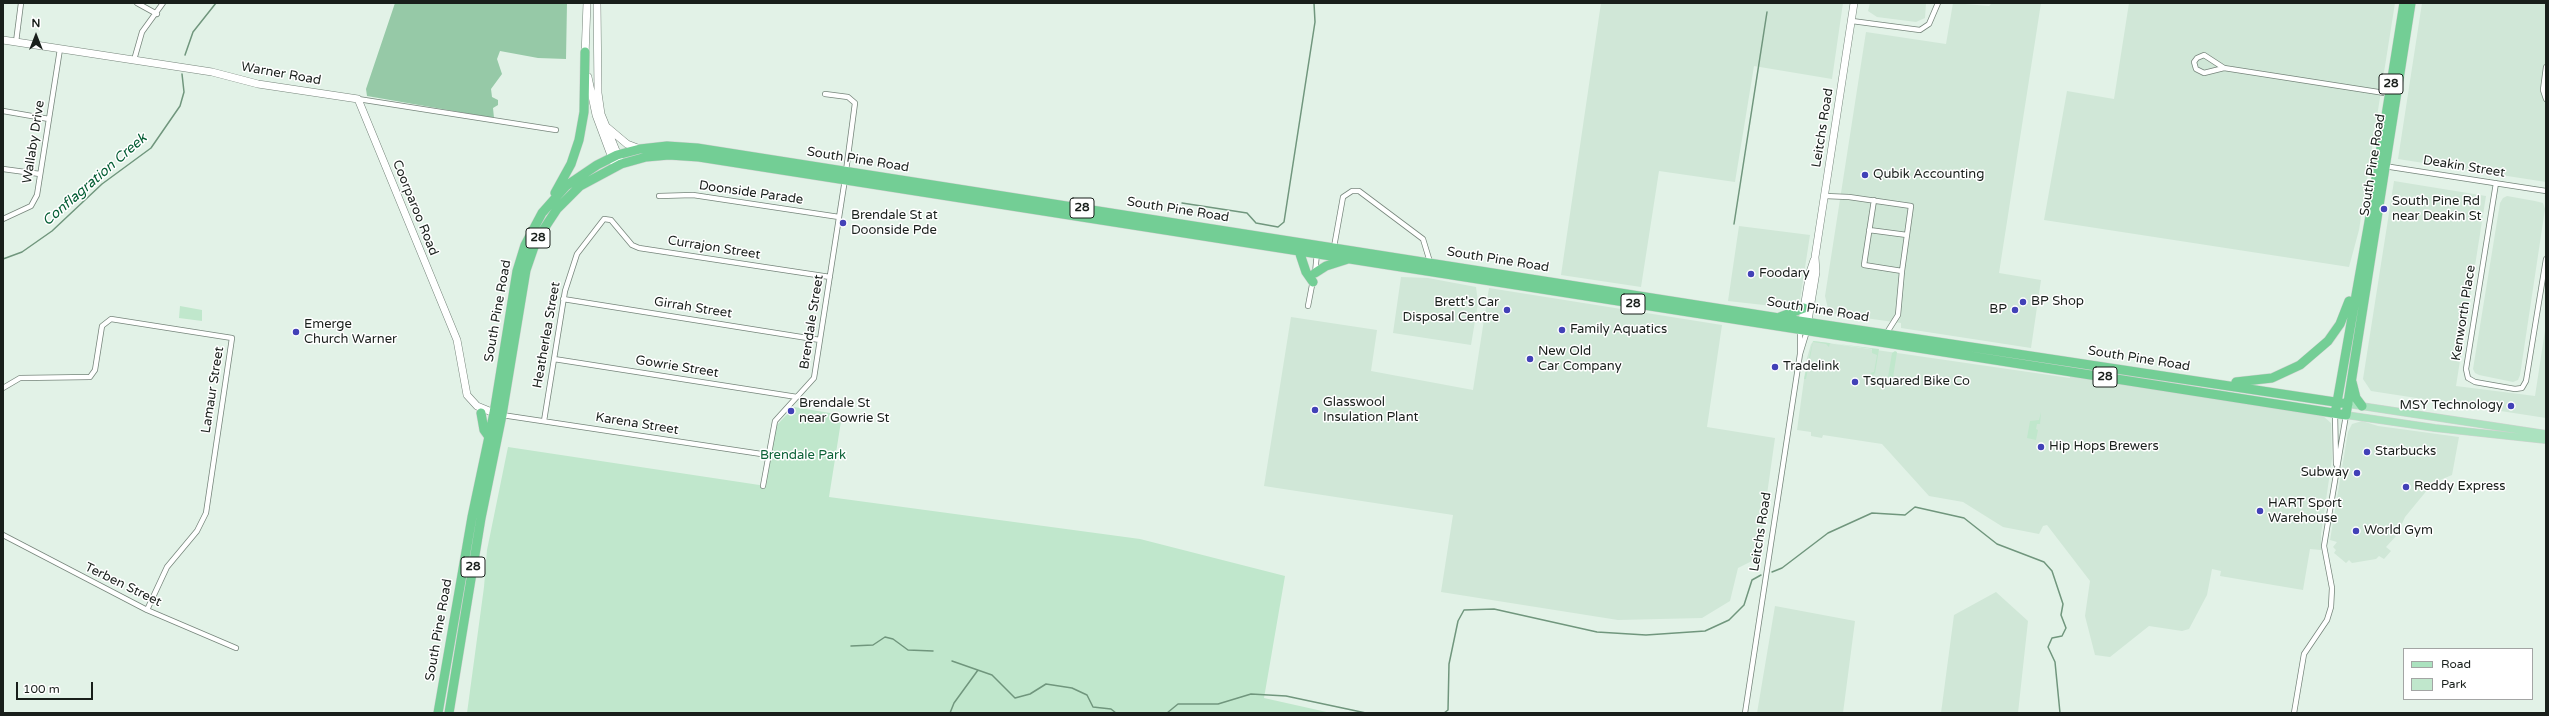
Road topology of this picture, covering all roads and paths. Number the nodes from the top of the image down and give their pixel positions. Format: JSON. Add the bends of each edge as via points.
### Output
{"nodes":[{"id":1,"x":21,"y":3,"type":"edge"},
{"id":2,"x":138,"y":3,"type":"edge"},
{"id":3,"x":162,"y":3,"type":"edge"},
{"id":4,"x":586,"y":3,"type":"edge"},
{"id":5,"x":598,"y":3,"type":"edge"},
{"id":6,"x":1854,"y":3,"type":"edge"},
{"id":7,"x":1938,"y":3,"type":"edge"},
{"id":8,"x":2404,"y":3,"type":"edge"},
{"id":9,"x":2411,"y":3,"type":"edge"},
{"id":10,"x":157,"y":14,"type":"junction"},
{"id":11,"x":1852,"y":21,"type":"junction"},
{"id":12,"x":3,"y":40,"type":"edge"},
{"id":13,"x":16,"y":42,"type":"junction"},
{"id":14,"x":60,"y":49,"type":"junction"},
{"id":15,"x":585,"y":52,"type":"junction"},
{"id":16,"x":134,"y":60,"type":"junction"},
{"id":17,"x":2546,"y":67,"type":"edge"},
{"id":18,"x":2224,"y":68,"type":"junction"},
{"id":19,"x":825,"y":94,"type":"dead end"},
{"id":20,"x":2393,"y":94,"type":"junction"},
{"id":21,"x":358,"y":99,"type":"junction"},
{"id":22,"x":2546,"y":100,"type":"edge"},
{"id":23,"x":3,"y":111,"type":"edge"},
{"id":24,"x":49,"y":119,"type":"junction"},
{"id":25,"x":606,"y":126,"type":"junction"},
{"id":26,"x":556,"y":130,"type":"dead end"},
{"id":27,"x":640,"y":149,"type":"junction"},
{"id":28,"x":616,"y":161,"type":"junction"},
{"id":29,"x":2382,"y":165,"type":"junction"},
{"id":30,"x":3,"y":168,"type":"edge"},
{"id":31,"x":40,"y":174,"type":"junction"},
{"id":32,"x":846,"y":175,"type":"junction"},
{"id":33,"x":2496,"y":183,"type":"junction"},
{"id":34,"x":2546,"y":191,"type":"edge"},
{"id":35,"x":658,"y":196,"type":"dead end"},
{"id":36,"x":1825,"y":196,"type":"junction"},
{"id":37,"x":1874,"y":200,"type":"junction"},
{"id":38,"x":547,"y":207,"type":"junction"},
{"id":39,"x":839,"y":217,"type":"junction"},
{"id":40,"x":3,"y":219,"type":"edge"},
{"id":41,"x":607,"y":219,"type":"joint"},
{"id":42,"x":1869,"y":230,"type":"junction"},
{"id":43,"x":1907,"y":235,"type":"junction"},
{"id":44,"x":1334,"y":247,"type":"junction"},
{"id":45,"x":1318,"y":250,"type":"junction"},
{"id":46,"x":1299,"y":252,"type":"junction"},
{"id":47,"x":1815,"y":257,"type":"junction"},
{"id":48,"x":1348,"y":259,"type":"junction"},
{"id":49,"x":2546,"y":259,"type":"edge"},
{"id":50,"x":1430,"y":262,"type":"junction"},
{"id":51,"x":1902,"y":271,"type":"junction"},
{"id":52,"x":830,"y":277,"type":"junction"},
{"id":53,"x":1314,"y":278,"type":"junction"},
{"id":54,"x":1558,"y":287,"type":"junction"},
{"id":55,"x":2356,"y":291,"type":"junction"},
{"id":56,"x":563,"y":299,"type":"junction"},
{"id":57,"x":1657,"y":302,"type":"junction"},
{"id":58,"x":1308,"y":306,"type":"dead end"},
{"id":59,"x":1804,"y":308,"type":"junction"},
{"id":60,"x":1779,"y":318,"type":"junction"},
{"id":61,"x":450,"y":325,"type":"junction"},
{"id":62,"x":1804,"y":326,"type":"junction"},
{"id":63,"x":1886,"y":334,"type":"junction"},
{"id":64,"x":820,"y":340,"type":"junction"},
{"id":65,"x":554,"y":359,"type":"junction"},
{"id":66,"x":2351,"y":379,"type":"junction"},
{"id":67,"x":2226,"y":385,"type":"junction"},
{"id":68,"x":3,"y":388,"type":"edge"},
{"id":69,"x":797,"y":397,"type":"junction"},
{"id":70,"x":2337,"y":402,"type":"junction"},
{"id":71,"x":2348,"y":404,"type":"junction"},
{"id":72,"x":2362,"y":406,"type":"junction"},
{"id":73,"x":481,"y":413,"type":"junction"},
{"id":74,"x":498,"y":414,"type":"junction"},
{"id":75,"x":2335,"y":414,"type":"junction"},
{"id":76,"x":2346,"y":415,"type":"junction"},
{"id":77,"x":544,"y":421,"type":"junction"},
{"id":78,"x":2546,"y":434,"type":"edge"},
{"id":79,"x":489,"y":437,"type":"junction"},
{"id":80,"x":2546,"y":440,"type":"edge"},
{"id":81,"x":768,"y":455,"type":"junction"},
{"id":82,"x":2337,"y":466,"type":"junction"},
{"id":83,"x":762,"y":486,"type":"dead end"},
{"id":84,"x":3,"y":535,"type":"edge"},
{"id":85,"x":147,"y":610,"type":"junction"},
{"id":86,"x":236,"y":648,"type":"dead end"},
{"id":87,"x":438,"y":713,"type":"edge"},
{"id":88,"x":450,"y":713,"type":"edge"},
{"id":89,"x":1745,"y":713,"type":"edge"},
{"id":90,"x":2294,"y":713,"type":"edge"}],
"edges":[{"from":1,"to":13,"type":"street"},
{"from":2,"to":10,"type":"street"},
{"from":3,"to":10,"type":"street"},
{"from":4,"to":15,"type":"street"},
{"from":5,"to":25,"type":"street","via":[[596,76]]},
{"from":6,"to":11,"type":"street","name":"Leitchs Road"},
{"from":7,"to":11,"type":"street","via":[[1929,24],[1920,30]]},
{"from":8,"to":20,"type":"highway","name":"South Pine Road","number":"28"},
{"from":9,"to":20,"type":"highway","name":"South Pine Road","number":"28"},
{"from":10,"to":16,"type":"street","via":[[141,35]]},
{"from":11,"to":36,"type":"street","name":"Leitchs Road"},
{"from":12,"to":13,"type":"street","name":"Warner Road"},
{"from":13,"to":14,"type":"street","name":"Warner Road"},
{"from":14,"to":16,"type":"street","name":"Warner Road"},
{"from":14,"to":24,"type":"street","name":"Wallaby Drive"},
{"from":15,"to":28,"type":"street","via":[[594,107]]},
{"from":15,"to":38,"type":"highway","via":[[584,112],[579,140],[571,164]]},
{"from":16,"to":21,"type":"street","name":"Warner Road"},
{"from":17,"to":22,"type":"street","via":[[2543,90]]},
{"from":18,"to":18,"type":"street","via":[[2204,73],[2196,69],[2194,62],[2200,56],[2207,56]]},
{"from":18,"to":20,"type":"street"},
{"from":19,"to":32,"type":"street","name":"Brendale Street","via":[[848,97],[855,103]]},
{"from":20,"to":29,"type":"highway","name":"South Pine Road","number":"28"},
{"from":21,"to":26,"type":"street","name":"Warner Road"},
{"from":21,"to":61,"type":"street","name":"Coorparoo Road"},
{"from":23,"to":24,"type":"street"},
{"from":24,"to":31,"type":"street","name":"Wallaby Drive"},
{"from":25,"to":27,"type":"street","via":[[627,144]]},
{"from":25,"to":28,"type":"street"},
{"from":27,"to":28,"type":"highway","name":"South Pine Road","number":"28"},
{"from":27,"to":32,"type":"highway","name":"South Pine Road","number":"28","via":[[667,146],[697,148]]},
{"from":28,"to":32,"type":"highway","name":"South Pine Road","number":"28","via":[[685,155]]},
{"from":28,"to":38,"type":"highway","name":"South Pine Road","number":"28","via":[[581,175]]},
{"from":28,"to":74,"type":"highway","name":"South Pine Road","number":"28","via":[[568,197],[553,214],[536,241],[526,270]]},
{"from":29,"to":33,"type":"street","name":"Deakin Street"},
{"from":29,"to":55,"type":"highway","name":"South Pine Road","number":"28"},
{"from":29,"to":66,"type":"highway","name":"South Pine Road","number":"28"},
{"from":30,"to":31,"type":"street"},
{"from":31,"to":40,"type":"street","name":"Wallaby Drive","via":[[35,202]]},
{"from":32,"to":39,"type":"street","name":"Brendale Street"},
{"from":32,"to":45,"type":"highway","name":"South Pine Road","number":"28"},
{"from":32,"to":46,"type":"highway","name":"South Pine Road","number":"28"},
{"from":33,"to":34,"type":"street","name":"Deakin Street"},
{"from":33,"to":49,"type":"street","name":"Kenworth Place","via":[[2466,369],[2468,378],[2475,382],[2522,388],[2526,381]]},
{"from":35,"to":39,"type":"street","name":"Doonside Parade","via":[[693,195]]},
{"from":36,"to":37,"type":"street"},
{"from":36,"to":47,"type":"street","name":"Leitchs Road"},
{"from":37,"to":42,"type":"street"},
{"from":37,"to":43,"type":"street","via":[[1912,206]]},
{"from":38,"to":74,"type":"highway","name":"South Pine Road","number":"28","via":[[531,231],[517,271]]},
{"from":39,"to":52,"type":"street","name":"Brendale Street"},
{"from":41,"to":52,"type":"street","name":"Currajon Street","via":[[639,248]]},
{"from":41,"to":56,"type":"street","name":"Heatherlea Street","via":[[600,222],[577,254]]},
{"from":42,"to":43,"type":"street"},
{"from":42,"to":51,"type":"street","via":[[1864,265]]},
{"from":43,"to":51,"type":"street"},
{"from":44,"to":45,"type":"highway","name":"South Pine Road","number":"28"},
{"from":44,"to":50,"type":"highway","name":"South Pine Road","number":"28"},
{"from":44,"to":50,"type":"street","via":[[1343,197],[1352,191],[1359,191],[1423,239]]},
{"from":45,"to":46,"type":"highway","name":"South Pine Road","number":"28"},
{"from":45,"to":48,"type":"highway","name":"South Pine Road","number":"28"},
{"from":45,"to":53,"type":"street"},
{"from":46,"to":53,"type":"highway","via":[[1306,272]]},
{"from":47,"to":59,"type":"street","name":"Leitchs Road"},
{"from":47,"to":62,"type":"street","name":"Leitchs Road","via":[[1816,272]]},
{"from":48,"to":53,"type":"highway","via":[[1326,266]]},
{"from":48,"to":54,"type":"highway","name":"South Pine Road","number":"28"},
{"from":50,"to":54,"type":"highway","name":"South Pine Road","number":"28"},
{"from":51,"to":63,"type":"street","via":[[1898,315]]},
{"from":52,"to":64,"type":"street","name":"Brendale Street"},
{"from":53,"to":58,"type":"street"},
{"from":54,"to":57,"type":"highway","name":"South Pine Road","number":"28"},
{"from":55,"to":67,"type":"highway","number":"28","via":[[2349,299],[2336,330],[2311,358],[2272,378]]},
{"from":55,"to":70,"type":"highway","name":"South Pine Road","number":"28"},
{"from":56,"to":64,"type":"street","name":"Girrah Street"},
{"from":56,"to":65,"type":"street","name":"Heatherlea Street"},
{"from":57,"to":60,"type":"highway","name":"South Pine Road","number":"28"},
{"from":57,"to":62,"type":"highway","name":"South Pine Road","number":"28"},
{"from":59,"to":60,"type":"highway"},
{"from":59,"to":62,"type":"street","name":"Leitchs Road"},
{"from":60,"to":62,"type":"highway","name":"South Pine Road","number":"28"},
{"from":61,"to":73,"type":"street","name":"Coorparoo Road","via":[[461,395],[469,406]]},
{"from":61,"to":74,"type":"street","name":"Coorparoo Road","via":[[457,340],[467,395],[477,406]]},
{"from":62,"to":63,"type":"highway","name":"South Pine Road","number":"28"},
{"from":62,"to":75,"type":"highway","name":"South Pine Road","number":"28"},
{"from":62,"to":89,"type":"street","name":"Leitchs Road"},
{"from":63,"to":67,"type":"highway","name":"South Pine Road","number":"28"},
{"from":64,"to":69,"type":"street","name":"Brendale Street","via":[[814,378]]},
{"from":65,"to":69,"type":"street","name":"Gowrie Street"},
{"from":65,"to":77,"type":"street","name":"Heatherlea Street"},
{"from":66,"to":71,"type":"highway","name":"South Pine Road","number":"28"},
{"from":66,"to":72,"type":"highway","via":[[2356,398]]},
{"from":67,"to":70,"type":"highway","name":"South Pine Road"},
{"from":68,"to":85,"type":"street","name":"Lamaur Street","via":[[20,378],[90,377],[95,370],[102,326],[111,319],[232,338],[206,513],[197,532],[167,567]]},
{"from":69,"to":81,"type":"street","name":"Brendale Street","via":[[775,421]]},
{"from":70,"to":71,"type":"highway"},
{"from":70,"to":75,"type":"highway","name":"South Pine Road","number":"28"},
{"from":71,"to":72,"type":"main road"},
{"from":71,"to":76,"type":"highway","name":"South Pine Road","number":"28"},
{"from":72,"to":78,"type":"main road"},
{"from":73,"to":74,"type":"street"},
{"from":73,"to":79,"type":"highway","via":[[484,430]]},
{"from":74,"to":77,"type":"street","name":"Karena Street"},
{"from":74,"to":79,"type":"highway","name":"South Pine Road","number":"28"},
{"from":74,"to":88,"type":"highway","name":"South Pine Road","number":"28"},
{"from":75,"to":76,"type":"highway","name":"South Pine Road","number":"28"},
{"from":75,"to":82,"type":"street"},
{"from":76,"to":80,"type":"main road"},
{"from":76,"to":82,"type":"street"},
{"from":77,"to":81,"type":"street","name":"Karena Street"},
{"from":79,"to":87,"type":"highway","name":"South Pine Road","number":"28","via":[[472,517]]},
{"from":81,"to":83,"type":"street","name":"Brendale Street"},
{"from":82,"to":90,"type":"street","via":[[2324,546],[2332,588],[2331,607],[2326,620],[2304,654]]},
{"from":84,"to":85,"type":"street","name":"Terben Street"},
{"from":85,"to":86,"type":"street","name":"Terben Street"}]}
